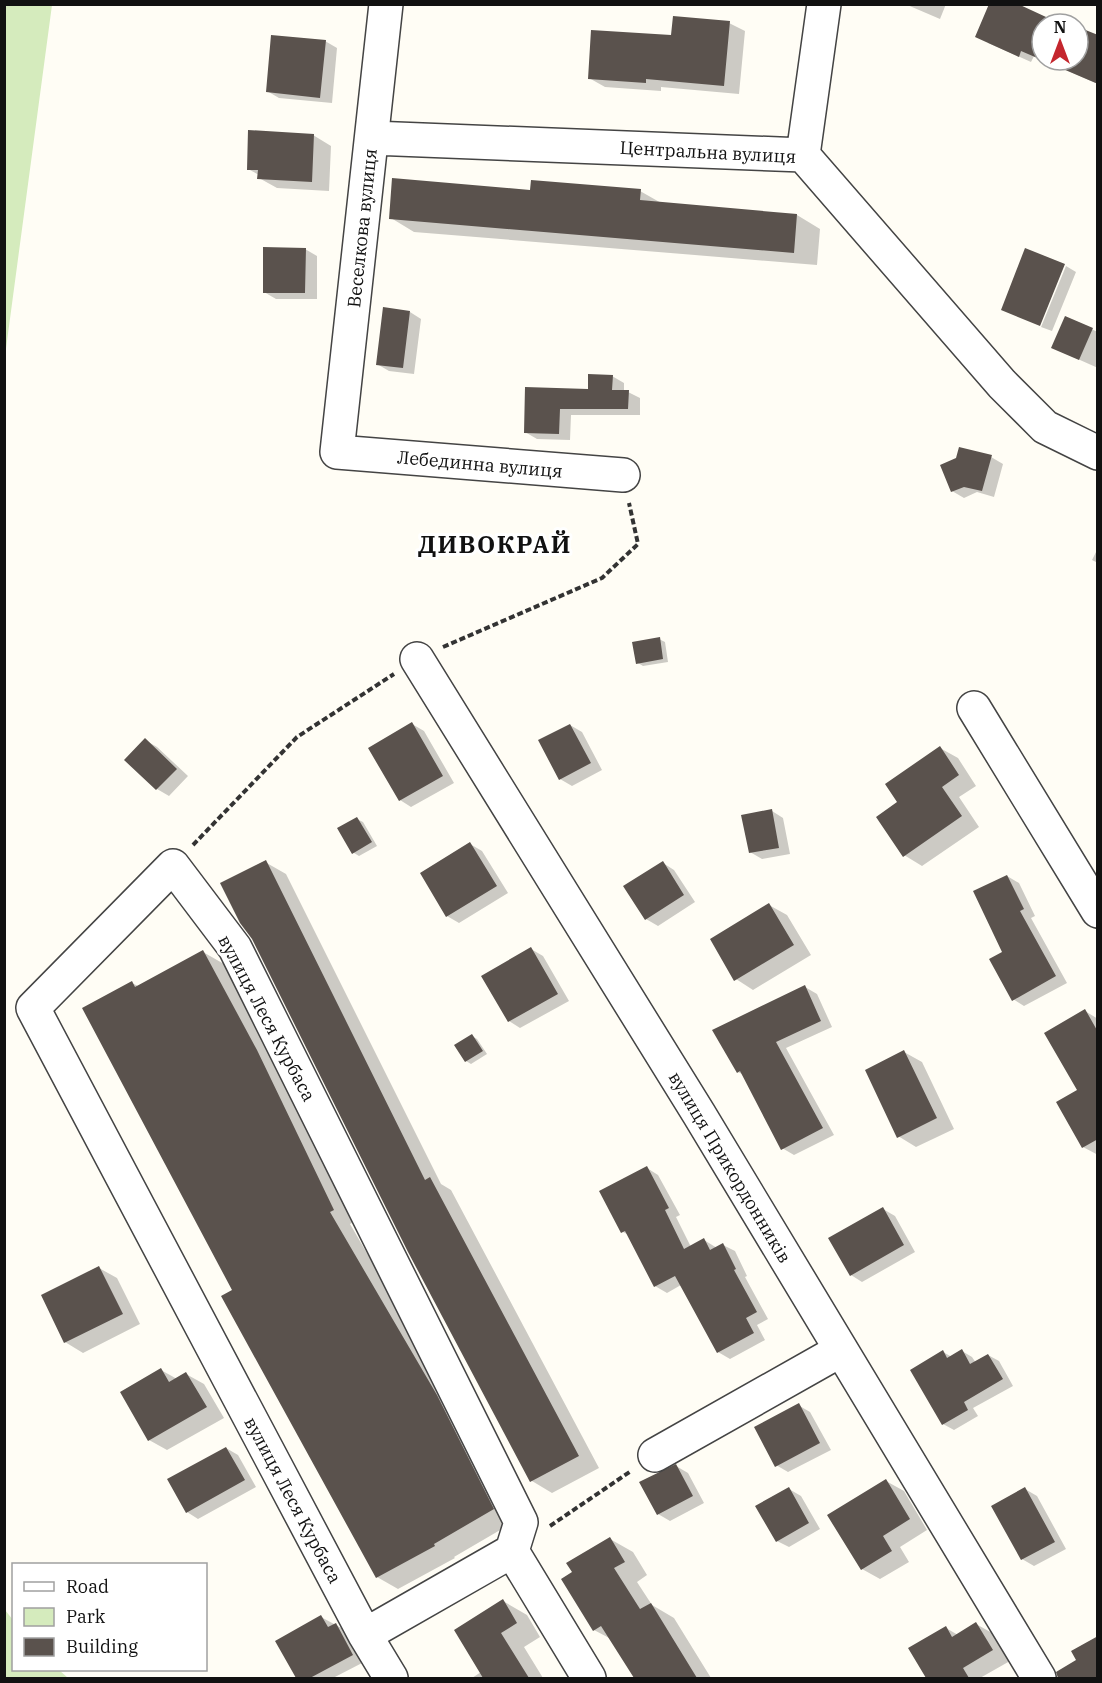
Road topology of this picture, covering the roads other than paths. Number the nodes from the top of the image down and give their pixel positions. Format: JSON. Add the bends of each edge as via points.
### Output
{"nodes":[{"id":1,"x":386,"y":4,"type":"edge"},
{"id":2,"x":824,"y":4,"type":"edge"},
{"id":3,"x":372,"y":138,"type":"junction"},
{"id":4,"x":803,"y":155,"type":"junction"},
{"id":5,"x":337,"y":452,"type":"joint"},
{"id":6,"x":1098,"y":453,"type":"edge"},
{"id":7,"x":623,"y":476,"type":"dead end"},
{"id":8,"x":417,"y":659,"type":"dead end"},
{"id":9,"x":974,"y":708,"type":"dead end"},
{"id":10,"x":1098,"y":911,"type":"edge"},
{"id":11,"x":841,"y":1350,"type":"junction"},
{"id":12,"x":655,"y":1455,"type":"road end"},
{"id":13,"x":512,"y":1551,"type":"junction"},
{"id":14,"x":365,"y":1635,"type":"junction"},
{"id":15,"x":391,"y":1678,"type":"edge"},
{"id":16,"x":589,"y":1678,"type":"edge"},
{"id":17,"x":1039,"y":1678,"type":"edge"}],
"edges":[{"from":1,"to":3,"type":"street","name":"Веселкова вулиця"},
{"from":2,"to":4,"type":"street"},
{"from":3,"to":4,"type":"street","name":"Центральна вулиця"},
{"from":3,"to":5,"type":"street","name":"Веселкова вулиця"},
{"from":4,"to":6,"type":"street","name":"Центральна вулиця","via":[[1045,428]]},
{"from":5,"to":7,"type":"street","name":"Лебединна вулиця"},
{"from":8,"to":11,"type":"street","name":"вулиця Прикордонників"},
{"from":9,"to":10,"type":"street"},
{"from":11,"to":12,"type":"street"},
{"from":11,"to":17,"type":"street","name":"вулиця Прикордонників"},
{"from":13,"to":14,"type":"street"},
{"from":13,"to":14,"type":"street","name":"вулиця Леся Курбаса","via":[[521,1522],[235,948],[173,866],[33,1008]]},
{"from":13,"to":16,"type":"street"},
{"from":14,"to":15,"type":"street","name":"вулиця Леся Курбаса"}]}
